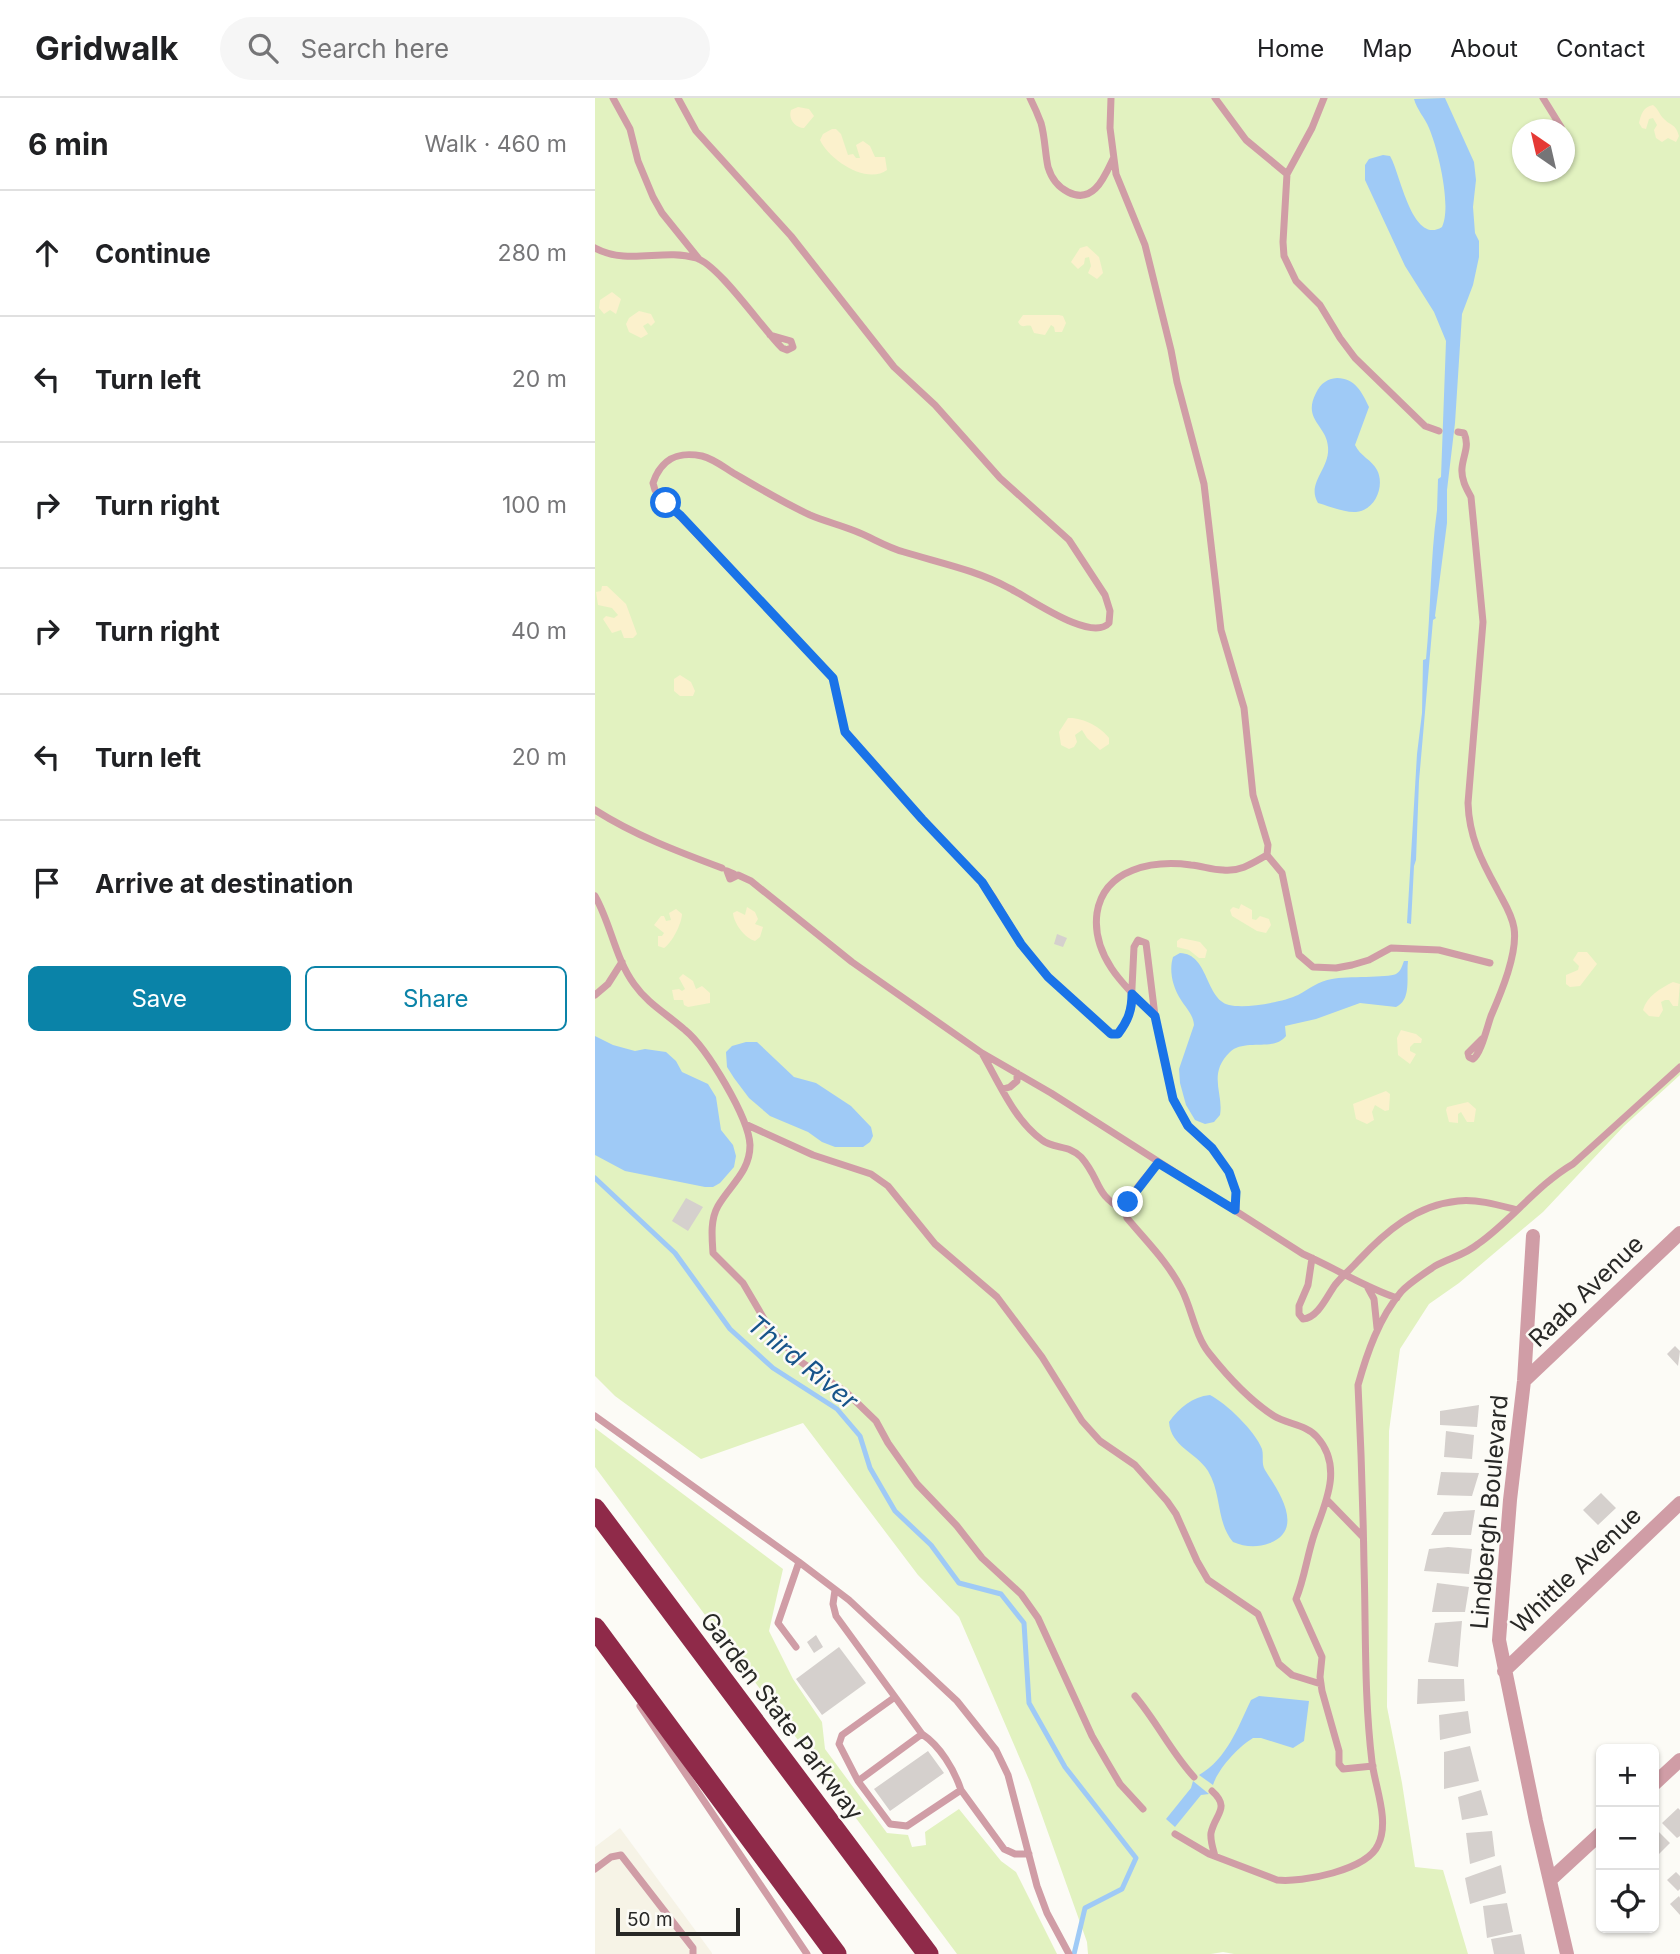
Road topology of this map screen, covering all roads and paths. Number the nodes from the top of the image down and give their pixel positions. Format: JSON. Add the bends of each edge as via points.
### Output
{"nodes":[{"id":1,"x":613,"y":98,"type":"edge"},
{"id":2,"x":678,"y":98,"type":"edge"},
{"id":3,"x":1030,"y":98,"type":"edge"},
{"id":4,"x":1111,"y":98,"type":"edge"},
{"id":5,"x":1215,"y":98,"type":"edge"},
{"id":6,"x":1324,"y":98,"type":"edge"},
{"id":7,"x":1543,"y":98,"type":"edge"},
{"id":8,"x":1556,"y":119,"type":"edge"},
{"id":9,"x":1113,"y":158,"type":"junction"},
{"id":10,"x":1287,"y":174,"type":"junction"},
{"id":11,"x":595,"y":248,"type":"edge"},
{"id":12,"x":699,"y":259,"type":"junction"},
{"id":13,"x":770,"y":335,"type":"dead end"},
{"id":14,"x":1439,"y":431,"type":"dead end"},
{"id":15,"x":1458,"y":432,"type":"dead end"},
{"id":16,"x":595,"y":810,"type":"edge"},
{"id":17,"x":1267,"y":855,"type":"junction"},
{"id":18,"x":722,"y":868,"type":"dead end"},
{"id":19,"x":734,"y":874,"type":"dead end"},
{"id":20,"x":595,"y":896,"type":"edge"},
{"id":21,"x":622,"y":962,"type":"junction"},
{"id":22,"x":1490,"y":963,"type":"dead end"},
{"id":23,"x":630,"y":978,"type":"junction"},
{"id":24,"x":608,"y":984,"type":"junction"},
{"id":25,"x":1132,"y":994,"type":"junction"},
{"id":26,"x":595,"y":995,"type":"edge"},
{"id":27,"x":1155,"y":1016,"type":"junction"},
{"id":28,"x":1482,"y":1039,"type":"dead end"},
{"id":29,"x":982,"y":1053,"type":"junction"},
{"id":30,"x":1680,"y":1067,"type":"edge"},
{"id":31,"x":1017,"y":1073,"type":"junction"},
{"id":32,"x":1003,"y":1089,"type":"junction"},
{"id":33,"x":745,"y":1124,"type":"junction"},
{"id":34,"x":1158,"y":1163,"type":"junction"},
{"id":35,"x":1235,"y":1210,"type":"junction"},
{"id":36,"x":1517,"y":1210,"type":"junction"},
{"id":37,"x":1125,"y":1211,"type":"junction"},
{"id":38,"x":1680,"y":1233,"type":"edge"},
{"id":39,"x":1533,"y":1236,"type":"dead end"},
{"id":40,"x":1312,"y":1258,"type":"junction"},
{"id":41,"x":1346,"y":1274,"type":"junction"},
{"id":42,"x":1368,"y":1288,"type":"junction"},
{"id":43,"x":1397,"y":1298,"type":"junction"},
{"id":44,"x":1377,"y":1332,"type":"junction"},
{"id":45,"x":1524,"y":1381,"type":"junction"},
{"id":46,"x":595,"y":1416,"type":"edge"},
{"id":47,"x":1327,"y":1500,"type":"junction"},
{"id":48,"x":1680,"y":1503,"type":"edge"},
{"id":49,"x":595,"y":1509,"type":"edge"},
{"id":50,"x":1363,"y":1538,"type":"junction"},
{"id":51,"x":799,"y":1562,"type":"junction"},
{"id":52,"x":835,"y":1590,"type":"junction"},
{"id":53,"x":595,"y":1628,"type":"edge"},
{"id":54,"x":595,"y":1639,"type":"edge"},
{"id":55,"x":796,"y":1647,"type":"dead end"},
{"id":56,"x":1504,"y":1671,"type":"junction"},
{"id":57,"x":1321,"y":1684,"type":"junction"},
{"id":58,"x":626,"y":1685,"type":"dead end"},
{"id":59,"x":633,"y":1696,"type":"dead end"},
{"id":60,"x":1135,"y":1696,"type":"dead end"},
{"id":61,"x":895,"y":1697,"type":"junction"},
{"id":62,"x":922,"y":1734,"type":"junction"},
{"id":63,"x":1680,"y":1760,"type":"edge"},
{"id":64,"x":1373,"y":1766,"type":"junction"},
{"id":65,"x":1194,"y":1777,"type":"dead end"},
{"id":66,"x":1659,"y":1779,"type":"edge"},
{"id":67,"x":858,"y":1781,"type":"junction"},
{"id":68,"x":961,"y":1790,"type":"junction"},
{"id":69,"x":1212,"y":1791,"type":"dead end"},
{"id":70,"x":1143,"y":1809,"type":"dead end"},
{"id":71,"x":1175,"y":1834,"type":"dead end"},
{"id":72,"x":1596,"y":1838,"type":"edge"},
{"id":73,"x":1029,"y":1854,"type":"junction"},
{"id":74,"x":1215,"y":1856,"type":"junction"},
{"id":75,"x":595,"y":1869,"type":"edge"},
{"id":76,"x":1550,"y":1880,"type":"junction"},
{"id":77,"x":693,"y":1954,"type":"edge"},
{"id":78,"x":807,"y":1954,"type":"edge"},
{"id":79,"x":836,"y":1954,"type":"edge"},
{"id":80,"x":928,"y":1954,"type":"edge"},
{"id":81,"x":1069,"y":1954,"type":"edge"},
{"id":82,"x":1567,"y":1954,"type":"edge"}],
"edges":[{"from":1,"to":12,"type":"lane","via":[[630,129],[653,197]]},
{"from":2,"to":25,"type":"lane","via":[[697,131],[782,226],[894,367],[1000,478],[1069,540],[1105,595],[1109,623],[1096,628],[1070,621],[972,572],[892,548],[810,515],[703,456],[662,463],[653,483],[655,490],[833,678],[845,732],[982,882],[1048,977],[1111,1034],[1118,1034],[1127,1021]]},
{"from":3,"to":9,"type":"lane","via":[[1041,123],[1048,167],[1062,188],[1087,196]]},
{"from":4,"to":9,"type":"lane"},
{"from":5,"to":10,"type":"lane","via":[[1246,140]]},
{"from":6,"to":10,"type":"lane"},
{"from":7,"to":8,"type":"lane"},
{"from":9,"to":17,"type":"lane","via":[[1145,246],[1204,484],[1221,631],[1244,708],[1251,782]]},
{"from":10,"to":14,"type":"lane","via":[[1283,242],[1289,270],[1356,358],[1425,426]]},
{"from":11,"to":12,"type":"lane","via":[[618,257]]},
{"from":12,"to":13,"type":"lane","via":[[716,270],[746,308],[782,348],[793,347],[790,341]]},
{"from":15,"to":28,"type":"lane","via":[[1464,433],[1467,441],[1462,470],[1471,497],[1483,605],[1469,821],[1511,916],[1515,936],[1500,996]]},
{"from":16,"to":18,"type":"lane"},
{"from":17,"to":22,"type":"lane","via":[[1282,873],[1299,955],[1313,967],[1352,965],[1391,948],[1439,950]]},
{"from":17,"to":25,"type":"lane","via":[[1241,869],[1224,871],[1189,864],[1147,865],[1131,870],[1110,886],[1098,912],[1100,942],[1112,970]]},
{"from":19,"to":29,"type":"lane","via":[[727,871],[730,879],[738,875],[751,881],[852,962]]},
{"from":20,"to":21,"type":"lane"},
{"from":21,"to":23,"type":"lane"},
{"from":21,"to":24,"type":"lane"},
{"from":23,"to":24,"type":"lane","via":[[620,977]]},
{"from":23,"to":33,"type":"lane","via":[[656,1009],[694,1038]]},
{"from":24,"to":26,"type":"lane"},
{"from":25,"to":27,"type":"lane"},
{"from":25,"to":27,"type":"lane","via":[[1134,947],[1142,940],[1147,947]]},
{"from":27,"to":35,"type":"lane","via":[[1173,1099],[1188,1126],[1229,1172],[1236,1192]]},
{"from":29,"to":31,"type":"lane"},
{"from":29,"to":32,"type":"lane"},
{"from":30,"to":36,"type":"lane"},
{"from":31,"to":32,"type":"lane","via":[[1017,1081]]},
{"from":31,"to":34,"type":"lane"},
{"from":32,"to":37,"type":"lane","via":[[1032,1131],[1044,1142],[1080,1155],[1102,1194]]},
{"from":33,"to":57,"type":"lane","via":[[821,1158],[871,1174],[888,1186],[935,1244],[997,1297],[1042,1357],[1081,1421],[1100,1441],[1135,1465],[1167,1501],[1208,1580],[1258,1614],[1279,1664],[1292,1675]]},
{"from":33,"to":70,"type":"lane","via":[[749,1155],[715,1213],[713,1253],[743,1283],[770,1329],[801,1362],[847,1393],[876,1420],[917,1484],[982,1558],[1021,1594],[1038,1618],[1092,1736],[1120,1784]]},
{"from":34,"to":35,"type":"lane"},
{"from":34,"to":37,"type":"lane"},
{"from":35,"to":40,"type":"lane"},
{"from":36,"to":41,"type":"lane","via":[[1467,1200],[1436,1206],[1403,1219]]},
{"from":36,"to":43,"type":"lane","via":[[1479,1244],[1437,1265]]},
{"from":37,"to":47,"type":"lane","via":[[1167,1264],[1186,1298],[1203,1345],[1227,1374],[1276,1418],[1317,1436],[1331,1469]]},
{"from":38,"to":45,"type":"street","name":"Raab Avenue"},
{"from":39,"to":45,"type":"street","name":"Lindbergh Boulevard"},
{"from":40,"to":41,"type":"lane"},
{"from":40,"to":41,"type":"lane","via":[[1299,1306],[1303,1319],[1315,1314]]},
{"from":41,"to":42,"type":"lane"},
{"from":42,"to":43,"type":"lane"},
{"from":42,"to":44,"type":"lane","via":[[1374,1299]]},
{"from":43,"to":44,"type":"lane"},
{"from":44,"to":50,"type":"lane","via":[[1358,1385]]},
{"from":45,"to":56,"type":"street","name":"Lindbergh Boulevard","via":[[1501,1600],[1499,1640]]},
{"from":46,"to":51,"type":"lane"},
{"from":47,"to":50,"type":"lane"},
{"from":47,"to":57,"type":"lane","via":[[1296,1599],[1322,1657]]},
{"from":48,"to":56,"type":"street","name":"Whittle Avenue"},
{"from":49,"to":80,"type":"highway","name":"Garden State Parkway"},
{"from":50,"to":64,"type":"lane"},
{"from":51,"to":52,"type":"lane"},
{"from":51,"to":55,"type":"lane","via":[[778,1623]]},
{"from":52,"to":61,"type":"lane","via":[[836,1616]]},
{"from":52,"to":73,"type":"lane","via":[[874,1622],[981,1728],[1008,1775]]},
{"from":53,"to":79,"type":"highway"},
{"from":54,"to":58,"type":"lane"},
{"from":56,"to":76,"type":"street","name":"Lindbergh Boulevard"},
{"from":57,"to":64,"type":"lane","via":[[1339,1764],[1343,1769]]},
{"from":59,"to":78,"type":"lane"},
{"from":60,"to":65,"type":"lane"},
{"from":61,"to":62,"type":"lane"},
{"from":61,"to":67,"type":"lane","via":[[842,1735],[839,1744]]},
{"from":62,"to":67,"type":"lane"},
{"from":62,"to":68,"type":"lane","via":[[955,1773]]},
{"from":63,"to":66,"type":"street"},
{"from":64,"to":74,"type":"lane","via":[[1381,1836],[1373,1855],[1363,1861],[1328,1874],[1286,1881]]},
{"from":67,"to":68,"type":"lane","via":[[890,1824],[907,1826]]},
{"from":68,"to":73,"type":"lane","via":[[1004,1849]]},
{"from":69,"to":74,"type":"lane","via":[[1222,1804],[1210,1835]]},
{"from":71,"to":74,"type":"lane"},
{"from":72,"to":76,"type":"street"},
{"from":73,"to":81,"type":"lane","via":[[1037,1886]]},
{"from":75,"to":77,"type":"lane","via":[[621,1855],[693,1948]]},
{"from":76,"to":82,"type":"street","name":"Lindbergh Boulevard"}]}
